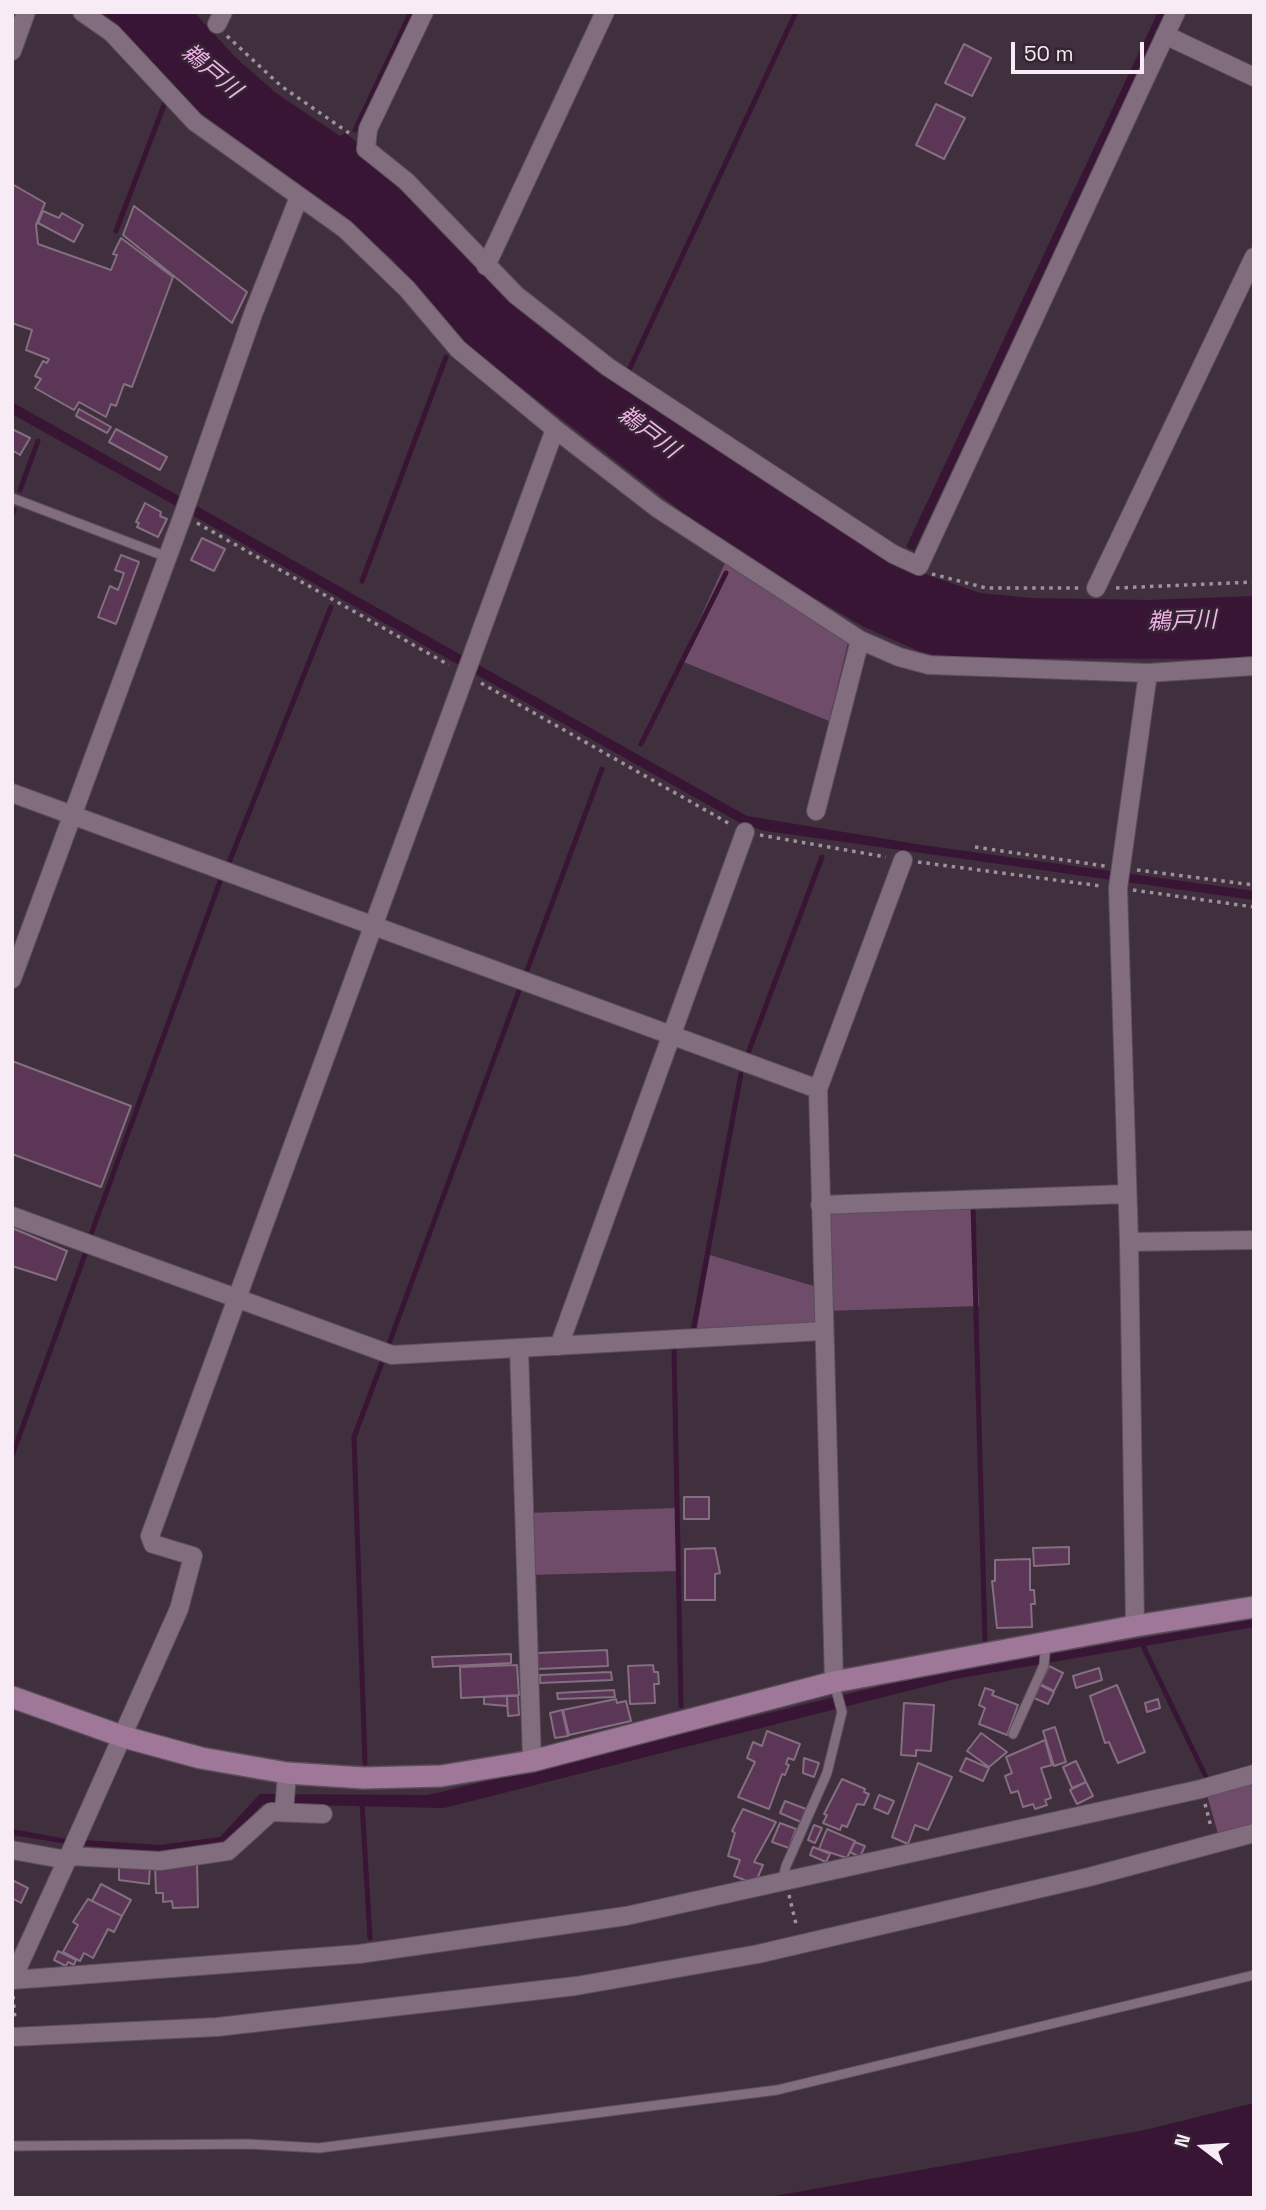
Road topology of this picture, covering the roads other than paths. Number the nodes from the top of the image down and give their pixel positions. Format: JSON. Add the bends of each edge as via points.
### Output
{"nodes":[{"id":1,"x":26,"y":12,"type":"edge"},
{"id":2,"x":82,"y":12,"type":"edge"},
{"id":3,"x":424,"y":12,"type":"edge"},
{"id":4,"x":605,"y":12,"type":"edge"},
{"id":5,"x":1176,"y":12,"type":"edge"},
{"id":6,"x":1165,"y":35,"type":"junction"},
{"id":7,"x":12,"y":51,"type":"edge"},
{"id":8,"x":1254,"y":76,"type":"edge"},
{"id":9,"x":299,"y":197,"type":"junction"},
{"id":10,"x":1254,"y":257,"type":"edge"},
{"id":11,"x":485,"y":267,"type":"junction"},
{"id":12,"x":555,"y":429,"type":"junction"},
{"id":13,"x":12,"y":498,"type":"edge"},
{"id":14,"x":167,"y":557,"type":"junction"},
{"id":15,"x":1096,"y":589,"type":"dead end"},
{"id":16,"x":860,"y":640,"type":"junction"},
{"id":17,"x":1254,"y":666,"type":"edge"},
{"id":18,"x":1148,"y":673,"type":"junction"},
{"id":19,"x":12,"y":793,"type":"edge"},
{"id":20,"x":816,"y":811,"type":"dead end"},
{"id":21,"x":72,"y":815,"type":"junction"},
{"id":22,"x":745,"y":832,"type":"road end"},
{"id":23,"x":903,"y":860,"type":"road end"},
{"id":24,"x":372,"y":925,"type":"junction"},
{"id":25,"x":12,"y":979,"type":"edge"},
{"id":26,"x":672,"y":1036,"type":"junction"},
{"id":27,"x":818,"y":1089,"type":"junction"},
{"id":28,"x":1127,"y":1194,"type":"junction"},
{"id":29,"x":820,"y":1205,"type":"junction"},
{"id":30,"x":12,"y":1216,"type":"edge"},
{"id":31,"x":1254,"y":1240,"type":"edge"},
{"id":32,"x":1129,"y":1242,"type":"junction"},
{"id":33,"x":235,"y":1299,"type":"junction"},
{"id":34,"x":822,"y":1331,"type":"junction"},
{"id":35,"x":559,"y":1346,"type":"junction"},
{"id":36,"x":519,"y":1348,"type":"junction"},
{"id":37,"x":1254,"y":1607,"type":"edge"},
{"id":38,"x":1135,"y":1626,"type":"junction"},
{"id":39,"x":1046,"y":1647,"type":"junction"},
{"id":40,"x":834,"y":1682,"type":"junction"},
{"id":41,"x":12,"y":1697,"type":"edge"},
{"id":42,"x":1013,"y":1734,"type":"dead end"},
{"id":43,"x":124,"y":1737,"type":"junction"},
{"id":44,"x":532,"y":1761,"type":"junction"},
{"id":45,"x":1254,"y":1774,"type":"edge"},
{"id":46,"x":287,"y":1781,"type":"junction"},
{"id":47,"x":284,"y":1810,"type":"junction"},
{"id":48,"x":323,"y":1814,"type":"dead end"},
{"id":49,"x":1254,"y":1833,"type":"edge"},
{"id":50,"x":12,"y":1850,"type":"edge"},
{"id":51,"x":72,"y":1850,"type":"junction"},
{"id":52,"x":784,"y":1883,"type":"junction"},
{"id":53,"x":1254,"y":1975,"type":"edge"},
{"id":54,"x":15,"y":1976,"type":"edge"},
{"id":55,"x":14,"y":2036,"type":"edge"},
{"id":56,"x":12,"y":2146,"type":"edge"}],
"edges":[{"from":1,"to":7,"type":"street"},
{"from":2,"to":9,"type":"street","via":[[112,33],[195,122]]},
{"from":3,"to":11,"type":"street","via":[[368,129],[366,149],[407,181]]},
{"from":4,"to":11,"type":"street"},
{"from":5,"to":6,"type":"street"},
{"from":6,"to":8,"type":"street"},
{"from":6,"to":11,"type":"street","via":[[919,566],[893,554],[608,367]]},
{"from":9,"to":12,"type":"street","via":[[345,229],[407,289],[458,349]]},
{"from":9,"to":14,"type":"street"},
{"from":10,"to":15,"type":"street"},
{"from":12,"to":16,"type":"street","via":[[657,508]]},
{"from":12,"to":24,"type":"street"},
{"from":13,"to":14,"type":"lane"},
{"from":14,"to":21,"type":"street"},
{"from":16,"to":18,"type":"street","via":[[929,665]]},
{"from":16,"to":20,"type":"street"},
{"from":17,"to":18,"type":"street"},
{"from":18,"to":28,"type":"street","via":[[1119,881]]},
{"from":19,"to":21,"type":"street"},
{"from":21,"to":24,"type":"street"},
{"from":21,"to":25,"type":"street"},
{"from":22,"to":26,"type":"street"},
{"from":23,"to":27,"type":"street"},
{"from":24,"to":26,"type":"street"},
{"from":24,"to":33,"type":"street"},
{"from":26,"to":27,"type":"street"},
{"from":26,"to":35,"type":"street"},
{"from":27,"to":29,"type":"street"},
{"from":28,"to":29,"type":"street"},
{"from":28,"to":32,"type":"street"},
{"from":29,"to":34,"type":"street"},
{"from":30,"to":33,"type":"street"},
{"from":31,"to":32,"type":"street"},
{"from":32,"to":38,"type":"street"},
{"from":33,"to":36,"type":"street","via":[[392,1355]]},
{"from":33,"to":43,"type":"street","via":[[150,1536],[153,1544],[193,1556],[180,1609]]},
{"from":34,"to":35,"type":"street"},
{"from":34,"to":40,"type":"street"},
{"from":35,"to":36,"type":"street"},
{"from":36,"to":44,"type":"street"},
{"from":37,"to":38,"type":"street"},
{"from":38,"to":39,"type":"street"},
{"from":39,"to":40,"type":"street"},
{"from":39,"to":42,"type":"lane","via":[[1044,1665]]},
{"from":40,"to":44,"type":"street"},
{"from":40,"to":52,"type":"lane","via":[[842,1713],[827,1773],[786,1866]]},
{"from":41,"to":43,"type":"street"},
{"from":43,"to":46,"type":"street"},
{"from":43,"to":51,"type":"street"},
{"from":44,"to":46,"type":"street","via":[[441,1776]]},
{"from":45,"to":52,"type":"street"},
{"from":46,"to":47,"type":"street"},
{"from":47,"to":48,"type":"street"},
{"from":47,"to":51,"type":"street","via":[[271,1812],[228,1851],[160,1861]]},
{"from":49,"to":55,"type":"street","via":[[800,1944],[576,1986],[217,2027]]},
{"from":50,"to":51,"type":"street"},
{"from":51,"to":54,"type":"street"},
{"from":52,"to":54,"type":"street","via":[[626,1916],[371,1952]]},
{"from":53,"to":56,"type":"lane","via":[[776,2090],[319,2148],[248,2144]]}]}
